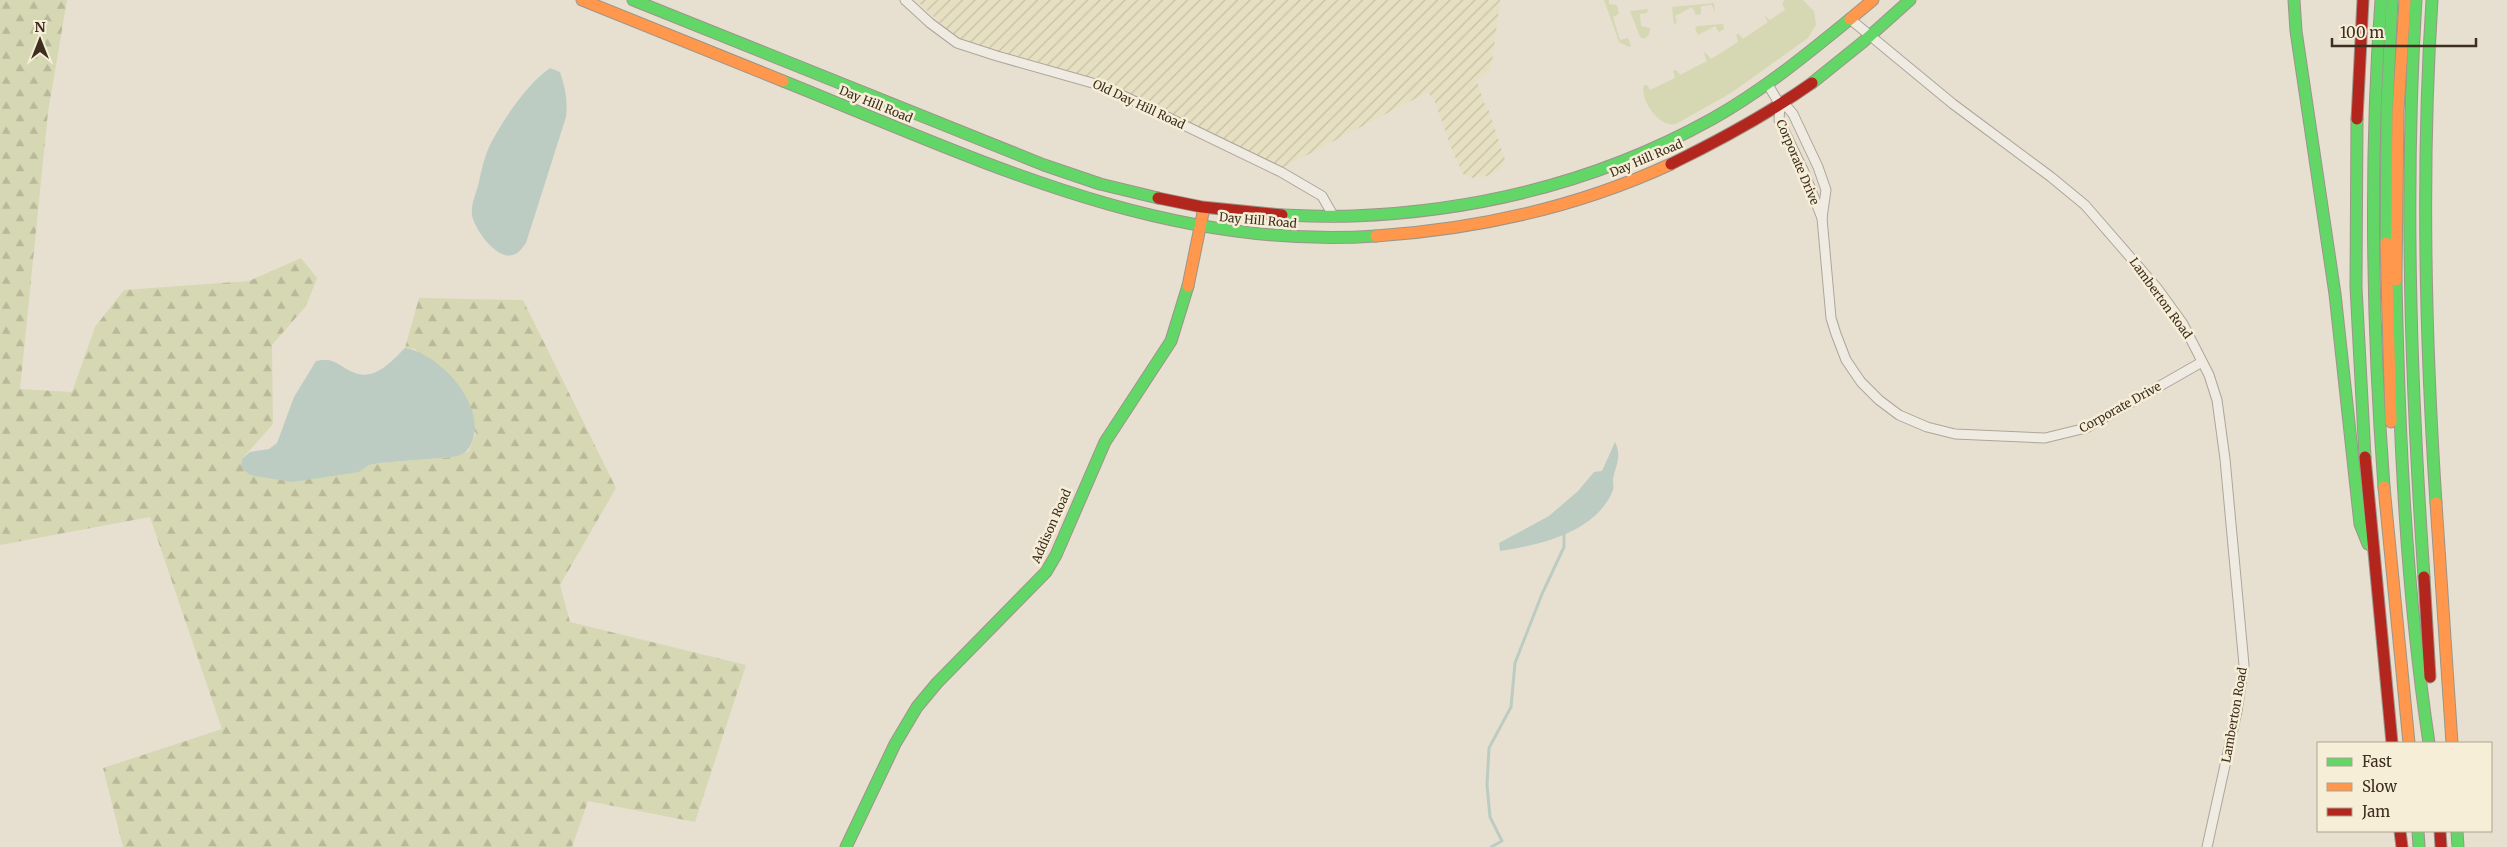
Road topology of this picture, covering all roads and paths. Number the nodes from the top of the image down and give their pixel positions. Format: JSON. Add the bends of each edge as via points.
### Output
{"nodes":[{"id":1,"x":582,"y":0,"type":"edge"},
{"id":2,"x":634,"y":0,"type":"edge"},
{"id":3,"x":905,"y":0,"type":"edge"},
{"id":4,"x":1873,"y":0,"type":"edge"},
{"id":5,"x":1910,"y":0,"type":"edge"},
{"id":6,"x":2286,"y":0,"type":"edge"},
{"id":7,"x":2294,"y":0,"type":"edge"},
{"id":8,"x":2363,"y":0,"type":"edge"},
{"id":9,"x":2380,"y":0,"type":"edge"},
{"id":10,"x":2392,"y":0,"type":"edge"},
{"id":11,"x":2405,"y":0,"type":"edge"},
{"id":12,"x":2416,"y":0,"type":"edge"},
{"id":13,"x":2432,"y":0,"type":"edge"},
{"id":14,"x":651,"y":7,"type":"junction"},
{"id":15,"x":1850,"y":19,"type":"junction"},
{"id":16,"x":644,"y":25,"type":"junction"},
{"id":17,"x":2296,"y":32,"type":"junction"},
{"id":18,"x":1871,"y":36,"type":"junction"},
{"id":19,"x":817,"y":73,"type":"junction"},
{"id":20,"x":1767,"y":83,"type":"junction"},
{"id":21,"x":808,"y":91,"type":"junction"},
{"id":22,"x":1780,"y":105,"type":"junction"},
{"id":23,"x":1559,"y":184,"type":"junction"},
{"id":24,"x":1567,"y":203,"type":"junction"},
{"id":25,"x":1452,"y":207,"type":"junction"},
{"id":26,"x":1204,"y":208,"type":"junction"},
{"id":27,"x":1334,"y":217,"type":"junction"},
{"id":28,"x":1822,"y":218,"type":"junction"},
{"id":29,"x":1201,"y":228,"type":"junction"},
{"id":30,"x":1455,"y":228,"type":"junction"},
{"id":31,"x":2202,"y":362,"type":"junction"},
{"id":32,"x":2374,"y":557,"type":"junction"},
{"id":33,"x":2392,"y":742,"type":"edge"},
{"id":34,"x":2409,"y":742,"type":"edge"},
{"id":35,"x":2409,"y":742,"type":"edge"},
{"id":36,"x":2429,"y":742,"type":"edge"},
{"id":37,"x":2434,"y":742,"type":"edge"},
{"id":38,"x":2452,"y":742,"type":"edge"},
{"id":39,"x":2400,"y":832,"type":"edge"},
{"id":40,"x":2418,"y":832,"type":"edge"},
{"id":41,"x":2440,"y":832,"type":"edge"},
{"id":42,"x":2457,"y":832,"type":"edge"},
{"id":43,"x":846,"y":847,"type":"edge"},
{"id":44,"x":2207,"y":847,"type":"edge"},
{"id":45,"x":2402,"y":847,"type":"edge"},
{"id":46,"x":2419,"y":847,"type":"edge"},
{"id":47,"x":2441,"y":847,"type":"edge"},
{"id":48,"x":2458,"y":847,"type":"edge"}],
"edges":[{"from":1,"to":16,"type":"main road","name":"Day Hill Road"},
{"from":2,"to":14,"type":"main road","name":"Day Hill Road"},
{"from":3,"to":27,"type":"street","name":"Old Day Hill Road","via":[[957,42],[1103,86],[1281,172],[1322,196]]},
{"from":4,"to":15,"type":"main road","name":"Day Hill Road"},
{"from":5,"to":18,"type":"main road","name":"Day Hill Road"},
{"from":6,"to":17,"type":"main road"},
{"from":7,"to":17,"type":"main road"},
{"from":8,"to":32,"type":"main road","via":[[2356,134],[2357,297],[2364,443]]},
{"from":9,"to":34,"type":"main road","via":[[2372,181],[2375,343]]},
{"from":10,"to":35,"type":"main road","via":[[2386,122],[2384,286],[2394,487],[2410,698]]},
{"from":11,"to":36,"type":"main road","via":[[2396,165],[2399,374],[2411,587]]},
{"from":12,"to":37,"type":"main road","via":[[2408,120],[2407,266]]},
{"from":13,"to":38,"type":"main road","via":[[2425,143],[2425,297]]},
{"from":14,"to":16,"type":"main road"},
{"from":14,"to":19,"type":"main road","name":"Day Hill Road"},
{"from":15,"to":18,"type":"street","name":"Lamberton Road"},
{"from":15,"to":20,"type":"main road","name":"Day Hill Road"},
{"from":16,"to":21,"type":"main road","name":"Day Hill Road"},
{"from":17,"to":32,"type":"main road","via":[[2335,294],[2360,524]]},
{"from":18,"to":22,"type":"main road","name":"Day Hill Road"},
{"from":18,"to":31,"type":"street","name":"Lamberton Road","via":[[1959,109],[2085,205],[2157,288],[2183,324]]},
{"from":19,"to":21,"type":"main road"},
{"from":19,"to":26,"type":"main road","name":"Day Hill Road","via":[[1081,178]]},
{"from":20,"to":22,"type":"street","name":"Corporate Drive"},
{"from":20,"to":23,"type":"main road","name":"Day Hill Road","via":[[1720,114],[1664,144]]},
{"from":21,"to":29,"type":"main road","name":"Day Hill Road","via":[[1036,183],[1127,212]]},
{"from":22,"to":24,"type":"main road","name":"Day Hill Road","via":[[1712,144],[1656,170]]},
{"from":22,"to":28,"type":"street","name":"Corporate Drive","via":[[1779,120]]},
{"from":22,"to":28,"type":"street","name":"Corporate Drive","via":[[1793,114],[1821,174],[1826,194]]},
{"from":23,"to":24,"type":"main road"},
{"from":23,"to":25,"type":"main road","name":"Day Hill Road"},
{"from":24,"to":30,"type":"main road","name":"Day Hill Road"},
{"from":25,"to":27,"type":"main road","name":"Day Hill Road"},
{"from":25,"to":30,"type":"main road"},
{"from":26,"to":27,"type":"main road","name":"Day Hill Road"},
{"from":26,"to":29,"type":"main road","name":"Addison Road"},
{"from":28,"to":31,"type":"street","name":"Corporate Drive","via":[[1831,318],[1846,360],[1879,400],[1899,415],[1927,427],[1962,435],[2020,439],[2065,434],[2086,428]]},
{"from":29,"to":30,"type":"main road","name":"Day Hill Road","via":[[1325,238],[1401,235]]},
{"from":29,"to":43,"type":"main road","name":"Addison Road","via":[[1186,298],[1171,341],[1105,442],[1056,555],[1030,590],[917,707],[895,744]]},
{"from":31,"to":44,"type":"street","name":"Lamberton Road","via":[[2212,384],[2220,418],[2244,666]]},
{"from":32,"to":33,"type":"main road"},
{"from":39,"to":45,"type":"main road"},
{"from":40,"to":46,"type":"main road"},
{"from":41,"to":47,"type":"main road"},
{"from":42,"to":48,"type":"main road"}]}
